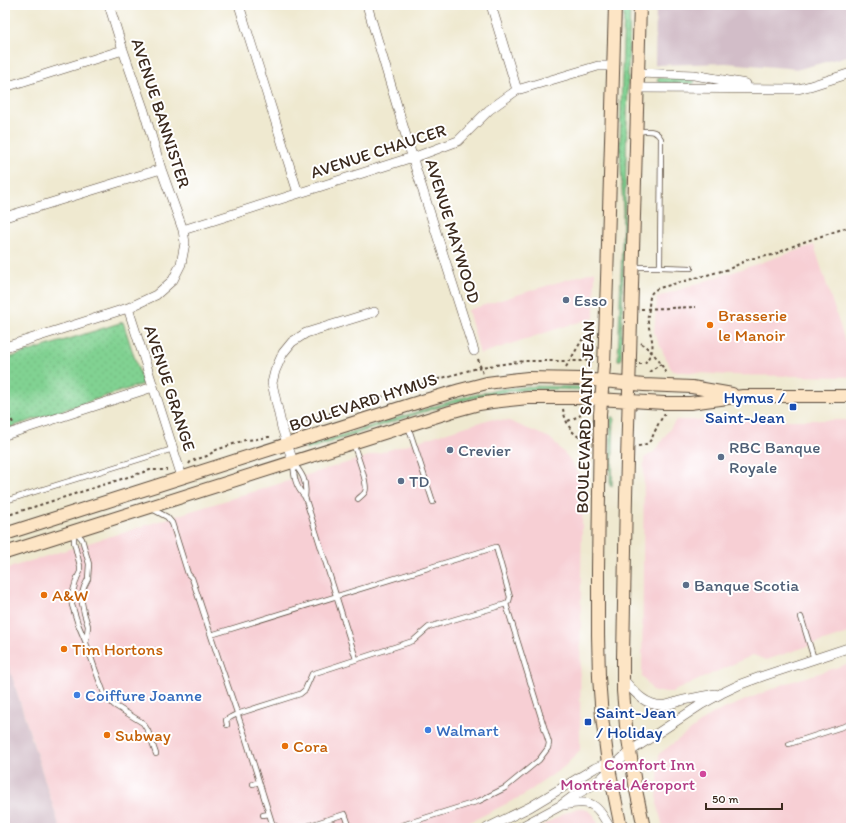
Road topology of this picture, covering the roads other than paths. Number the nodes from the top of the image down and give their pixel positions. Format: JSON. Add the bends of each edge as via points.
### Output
{"nodes":[{"id":1,"x":109,"y":5,"type":"edge"},
{"id":2,"x":239,"y":5,"type":"edge"},
{"id":3,"x":367,"y":5,"type":"edge"},
{"id":4,"x":491,"y":5,"type":"edge"},
{"id":5,"x":615,"y":5,"type":"edge"},
{"id":6,"x":640,"y":5,"type":"edge"},
{"id":7,"x":123,"y":50,"type":"junction"},
{"id":8,"x":613,"y":66,"type":"junction"},
{"id":9,"x":638,"y":73,"type":"junction"},
{"id":10,"x":851,"y":74,"type":"edge"},
{"id":11,"x":5,"y":87,"type":"edge"},
{"id":12,"x":637,"y":88,"type":"junction"},
{"id":13,"x":769,"y":88,"type":"junction"},
{"id":14,"x":517,"y":90,"type":"junction"},
{"id":15,"x":636,"y":131,"type":"junction"},
{"id":16,"x":412,"y":157,"type":"junction"},
{"id":17,"x":160,"y":169,"type":"junction"},
{"id":18,"x":298,"y":193,"type":"junction"},
{"id":19,"x":5,"y":217,"type":"edge"},
{"id":20,"x":183,"y":230,"type":"junction"},
{"id":21,"x":632,"y":267,"type":"junction"},
{"id":22,"x":660,"y":268,"type":"junction"},
{"id":23,"x":691,"y":268,"type":"dead end"},
{"id":24,"x":128,"y":308,"type":"junction"},
{"id":25,"x":374,"y":312,"type":"dead end"},
{"id":26,"x":5,"y":347,"type":"edge"},
{"id":27,"x":476,"y":354,"type":"road end"},
{"id":28,"x":603,"y":381,"type":"junction"},
{"id":29,"x":629,"y":384,"type":"junction"},
{"id":30,"x":153,"y":387,"type":"junction"},
{"id":31,"x":743,"y":396,"type":"junction"},
{"id":32,"x":851,"y":396,"type":"edge"},
{"id":33,"x":601,"y":400,"type":"junction"},
{"id":34,"x":628,"y":402,"type":"junction"},
{"id":35,"x":408,"y":426,"type":"junction"},
{"id":36,"x":5,"y":435,"type":"edge"},
{"id":37,"x":353,"y":443,"type":"junction"},
{"id":38,"x":288,"y":444,"type":"junction"},
{"id":39,"x":173,"y":449,"type":"junction"},
{"id":40,"x":293,"y":462,"type":"junction"},
{"id":41,"x":182,"y":477,"type":"junction"},
{"id":42,"x":305,"y":498,"type":"junction"},
{"id":43,"x":358,"y":499,"type":"dead end"},
{"id":44,"x":5,"y":501,"type":"edge"},
{"id":45,"x":434,"y":502,"type":"dead end"},
{"id":46,"x":149,"y":507,"type":"junction"},
{"id":47,"x":69,"y":514,"type":"junction"},
{"id":48,"x":74,"y":531,"type":"junction"},
{"id":49,"x":5,"y":534,"type":"edge"},
{"id":50,"x":5,"y":553,"type":"edge"},
{"id":51,"x":335,"y":596,"type":"junction"},
{"id":52,"x":506,"y":604,"type":"junction"},
{"id":53,"x":800,"y":617,"type":"dead end"},
{"id":54,"x":211,"y":635,"type":"junction"},
{"id":55,"x":86,"y":643,"type":"junction"},
{"id":56,"x":851,"y":647,"type":"edge"},
{"id":57,"x":356,"y":659,"type":"junction"},
{"id":58,"x":814,"y":659,"type":"junction"},
{"id":59,"x":623,"y":678,"type":"junction"},
{"id":60,"x":722,"y":693,"type":"junction"},
{"id":61,"x":237,"y":714,"type":"junction"},
{"id":62,"x":851,"y":724,"type":"edge"},
{"id":63,"x":227,"y":725,"type":"dead end"},
{"id":64,"x":789,"y":744,"type":"dead end"},
{"id":65,"x":630,"y":752,"type":"junction"},
{"id":66,"x":156,"y":754,"type":"dead end"},
{"id":67,"x":609,"y":767,"type":"junction"},
{"id":68,"x":259,"y":782,"type":"junction"},
{"id":69,"x":253,"y":784,"type":"dead end"},
{"id":70,"x":560,"y":806,"type":"junction"},
{"id":71,"x":269,"y":814,"type":"junction"},
{"id":72,"x":263,"y":816,"type":"dead end"},
{"id":73,"x":278,"y":828,"type":"edge"},
{"id":74,"x":301,"y":828,"type":"edge"},
{"id":75,"x":350,"y":828,"type":"edge"},
{"id":76,"x":393,"y":828,"type":"edge"},
{"id":77,"x":487,"y":828,"type":"edge"},
{"id":78,"x":519,"y":828,"type":"edge"},
{"id":79,"x":610,"y":828,"type":"edge"},
{"id":80,"x":621,"y":828,"type":"edge"},
{"id":81,"x":644,"y":828,"type":"edge"}],
"edges":[{"from":1,"to":7,"type":"street","name":"AVENUE BANNISTER"},
{"from":2,"to":18,"type":"street"},
{"from":3,"to":16,"type":"street","name":"AVENUE MAYWOOD"},
{"from":4,"to":14,"type":"street"},
{"from":5,"to":8,"type":"street","name":"BOULEVARD SAINT-JEAN"},
{"from":6,"to":9,"type":"street"},
{"from":7,"to":11,"type":"street"},
{"from":7,"to":17,"type":"street","name":"AVENUE BANNISTER"},
{"from":8,"to":14,"type":"street","name":"AVENUE CHAUCER","via":[[598,66]]},
{"from":8,"to":28,"type":"street","name":"BOULEVARD SAINT-JEAN"},
{"from":9,"to":12,"type":"street"},
{"from":9,"to":13,"type":"street","via":[[694,75]]},
{"from":10,"to":13,"type":"street","via":[[798,89]]},
{"from":12,"to":13,"type":"street"},
{"from":12,"to":15,"type":"street"},
{"from":14,"to":16,"type":"street","name":"AVENUE CHAUCER","via":[[489,110],[458,141]]},
{"from":15,"to":21,"type":"street"},
{"from":15,"to":22,"type":"lane","via":[[653,131],[659,134],[661,139]]},
{"from":16,"to":18,"type":"street","name":"AVENUE CHAUCER"},
{"from":16,"to":27,"type":"street","name":"AVENUE MAYWOOD"},
{"from":17,"to":19,"type":"street"},
{"from":17,"to":20,"type":"street","name":"AVENUE BANNISTER"},
{"from":18,"to":20,"type":"street","name":"AVENUE CHAUCER"},
{"from":20,"to":24,"type":"street","name":"AVENUE BANNISTER","via":[[185,243],[181,264],[173,280],[156,295]]},
{"from":21,"to":22,"type":"lane"},
{"from":21,"to":29,"type":"street"},
{"from":22,"to":23,"type":"lane"},
{"from":24,"to":26,"type":"street","name":"AVENUE BANNISTER"},
{"from":24,"to":30,"type":"street","name":"AVENUE GRANGE"},
{"from":25,"to":38,"type":"street","via":[[306,333],[292,342],[283,353],[272,383]]},
{"from":28,"to":29,"type":"street","name":"BOULEVARD HYMUS"},
{"from":28,"to":33,"type":"street","name":"BOULEVARD SAINT-JEAN"},
{"from":28,"to":38,"type":"street","name":"BOULEVARD HYMUS","via":[[543,378],[487,383]]},
{"from":29,"to":31,"type":"street","name":"BOULEVARD HYMUS","via":[[692,387]]},
{"from":29,"to":34,"type":"street"},
{"from":30,"to":36,"type":"street"},
{"from":30,"to":39,"type":"street","name":"AVENUE GRANGE"},
{"from":31,"to":32,"type":"street","name":"BOULEVARD HYMUS"},
{"from":31,"to":34,"type":"street","name":"BOULEVARD HYMUS","via":[[690,403]]},
{"from":33,"to":34,"type":"street","name":"BOULEVARD HYMUS"},
{"from":33,"to":35,"type":"street","name":"BOULEVARD HYMUS","via":[[516,398],[465,408]]},
{"from":33,"to":67,"type":"street","name":"BOULEVARD SAINT-JEAN","via":[[599,662],[602,717]]},
{"from":34,"to":59,"type":"street"},
{"from":35,"to":37,"type":"street","name":"BOULEVARD HYMUS"},
{"from":35,"to":45,"type":"lane"},
{"from":37,"to":40,"type":"street","name":"BOULEVARD HYMUS"},
{"from":37,"to":43,"type":"lane","via":[[366,486],[365,492]]},
{"from":38,"to":40,"type":"street"},
{"from":38,"to":41,"type":"street","name":"BOULEVARD HYMUS"},
{"from":39,"to":41,"type":"street","name":"AVENUE GRANGE"},
{"from":39,"to":44,"type":"lane"},
{"from":40,"to":42,"type":"lane","via":[[298,490]]},
{"from":40,"to":42,"type":"lane","via":[[302,474],[306,488]]},
{"from":40,"to":46,"type":"street","name":"BOULEVARD HYMUS"},
{"from":41,"to":47,"type":"street","name":"BOULEVARD HYMUS"},
{"from":42,"to":51,"type":"lane"},
{"from":46,"to":48,"type":"street","name":"BOULEVARD HYMUS"},
{"from":46,"to":54,"type":"lane","via":[[167,517],[172,523]]},
{"from":47,"to":48,"type":"street"},
{"from":47,"to":49,"type":"street","name":"BOULEVARD HYMUS"},
{"from":48,"to":50,"type":"street","name":"BOULEVARD HYMUS"},
{"from":48,"to":55,"type":"lane","via":[[80,572],[71,598],[78,626]]},
{"from":48,"to":55,"type":"lane","via":[[82,539],[89,564],[88,579],[81,598],[88,626]]},
{"from":51,"to":52,"type":"lane","via":[[496,547],[510,597]]},
{"from":51,"to":54,"type":"lane"},
{"from":51,"to":57,"type":"lane"},
{"from":52,"to":57,"type":"lane","via":[[429,627],[412,641]]},
{"from":52,"to":76,"type":"lane","via":[[549,743],[548,748],[539,760],[505,788],[479,801]]},
{"from":53,"to":58,"type":"lane"},
{"from":54,"to":61,"type":"lane"},
{"from":55,"to":66,"type":"lane","via":[[105,696],[142,723],[148,731]]},
{"from":56,"to":58,"type":"street"},
{"from":57,"to":61,"type":"lane","via":[[312,674],[305,690],[300,694]]},
{"from":58,"to":60,"type":"street"},
{"from":59,"to":60,"type":"street","via":[[639,697],[658,705]]},
{"from":59,"to":65,"type":"street"},
{"from":60,"to":65,"type":"street"},
{"from":61,"to":63,"type":"lane","via":[[226,720]]},
{"from":61,"to":68,"type":"lane"},
{"from":62,"to":64,"type":"lane"},
{"from":65,"to":67,"type":"street"},
{"from":65,"to":81,"type":"street"},
{"from":67,"to":70,"type":"street","via":[[596,783]]},
{"from":67,"to":77,"type":"street","via":[[595,768],[530,807]]},
{"from":67,"to":80,"type":"street","name":"BOULEVARD SAINT-JEAN"},
{"from":68,"to":69,"type":"lane"},
{"from":68,"to":71,"type":"lane"},
{"from":70,"to":78,"type":"street"},
{"from":70,"to":79,"type":"street","via":[[576,802],[591,805],[599,811]]},
{"from":71,"to":72,"type":"lane"},
{"from":71,"to":73,"type":"lane","via":[[272,823]]},
{"from":74,"to":75,"type":"lane","via":[[345,814]]}]}
